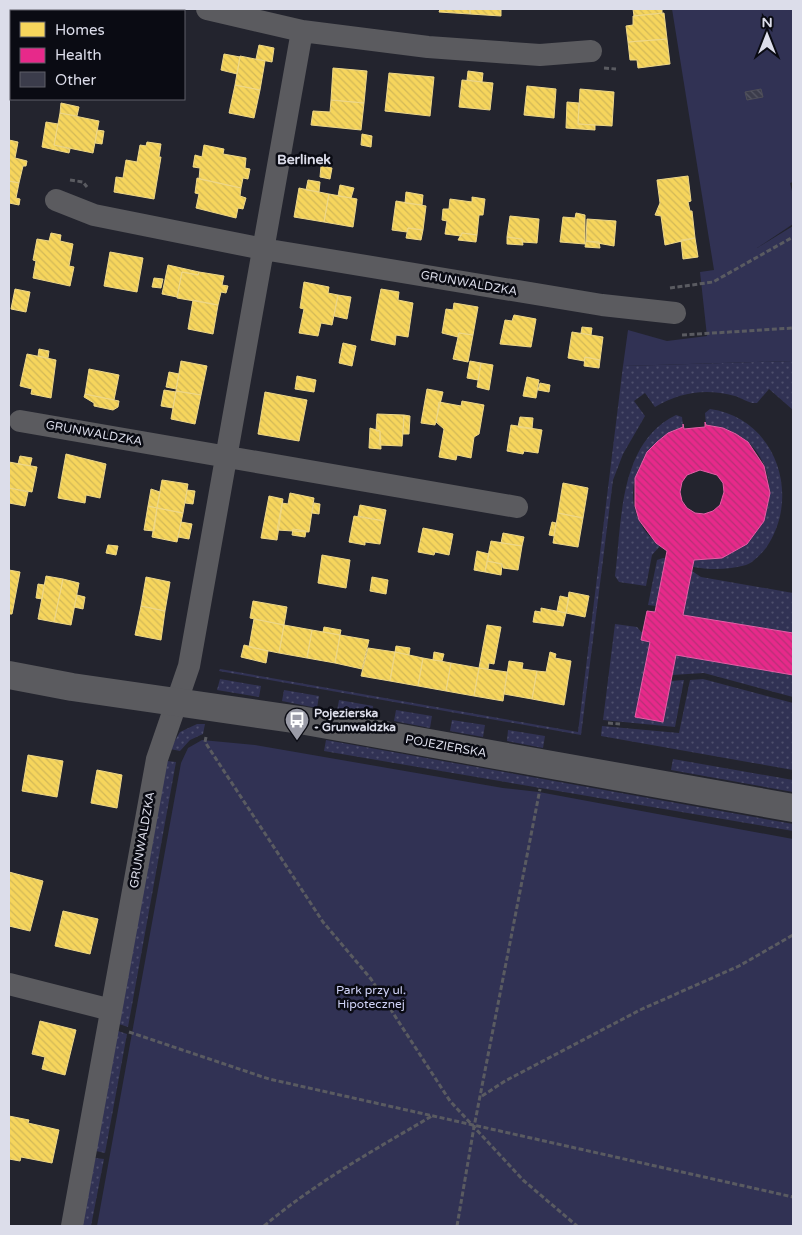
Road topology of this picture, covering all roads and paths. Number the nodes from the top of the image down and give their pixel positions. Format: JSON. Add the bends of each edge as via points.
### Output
{"nodes":[{"id":1,"x":207,"y":9,"type":"edge"},
{"id":2,"x":302,"y":31,"type":"junction"},
{"id":3,"x":591,"y":50,"type":"dead end"},
{"id":4,"x":56,"y":200,"type":"dead end"},
{"id":5,"x":263,"y":249,"type":"junction"},
{"id":6,"x":675,"y":313,"type":"dead end"},
{"id":7,"x":793,"y":328,"type":"edge"},
{"id":8,"x":707,"y":332,"type":"dead end"},
{"id":9,"x":20,"y":421,"type":"dead end"},
{"id":10,"x":227,"y":458,"type":"junction"},
{"id":11,"x":518,"y":507,"type":"dead end"},
{"id":12,"x":9,"y":675,"type":"edge"},
{"id":13,"x":176,"y":702,"type":"junction"},
{"id":14,"x":608,"y":723,"type":"dead end"},
{"id":15,"x":620,"y":724,"type":"dead end"},
{"id":16,"x":206,"y":737,"type":"dead end"},
{"id":17,"x":540,"y":789,"type":"dead end"},
{"id":18,"x":793,"y":808,"type":"edge"},
{"id":19,"x":793,"y":935,"type":"edge"},
{"id":20,"x":9,"y":984,"type":"edge"},
{"id":21,"x":111,"y":1010,"type":"junction"},
{"id":22,"x":130,"y":1032,"type":"dead end"},
{"id":23,"x":482,"y":1096,"type":"junction"},
{"id":24,"x":432,"y":1116,"type":"junction"},
{"id":25,"x":474,"y":1127,"type":"junction"},
{"id":26,"x":793,"y":1197,"type":"edge"},
{"id":27,"x":72,"y":1226,"type":"edge"},
{"id":28,"x":264,"y":1226,"type":"edge"},
{"id":29,"x":457,"y":1226,"type":"edge"},
{"id":30,"x":577,"y":1226,"type":"edge"}],
"edges":[{"from":1,"to":2,"type":"street"},
{"from":2,"to":3,"type":"street","via":[[428,47],[531,55]]},
{"from":2,"to":5,"type":"street","name":"GRUNWALDZKA"},
{"from":4,"to":5,"type":"street","name":"GRUNWALDZKA","via":[[94,215]]},
{"from":5,"to":6,"type":"street","name":"GRUNWALDZKA","via":[[602,305]]},
{"from":5,"to":10,"type":"street","name":"GRUNWALDZKA"},
{"from":7,"to":8,"type":"path"},
{"from":9,"to":10,"type":"street","name":"GRUNWALDZKA"},
{"from":10,"to":11,"type":"street","name":"GRUNWALDZKA"},
{"from":10,"to":13,"type":"street","name":"GRUNWALDZKA","via":[[189,666]]},
{"from":12,"to":13,"type":"street","name":"POJEZIERSKA"},
{"from":13,"to":18,"type":"street","name":"POJEZIERSKA","via":[[300,720]]},
{"from":13,"to":21,"type":"street","name":"GRUNWALDZKA","via":[[157,759]]},
{"from":14,"to":15,"type":"path"},
{"from":16,"to":25,"type":"path","via":[[205,742],[323,922],[371,979],[450,1101]]},
{"from":17,"to":23,"type":"path"},
{"from":19,"to":23,"type":"path","via":[[738,966],[640,1010],[505,1080]]},
{"from":20,"to":21,"type":"street"},
{"from":21,"to":27,"type":"street","name":"GRUNWALDZKA"},
{"from":22,"to":24,"type":"path","via":[[269,1079]]},
{"from":23,"to":25,"type":"path"},
{"from":24,"to":25,"type":"path"},
{"from":24,"to":28,"type":"path","via":[[356,1160]]},
{"from":25,"to":26,"type":"path"},
{"from":25,"to":29,"type":"path"},
{"from":25,"to":30,"type":"path","via":[[524,1180]]}]}
